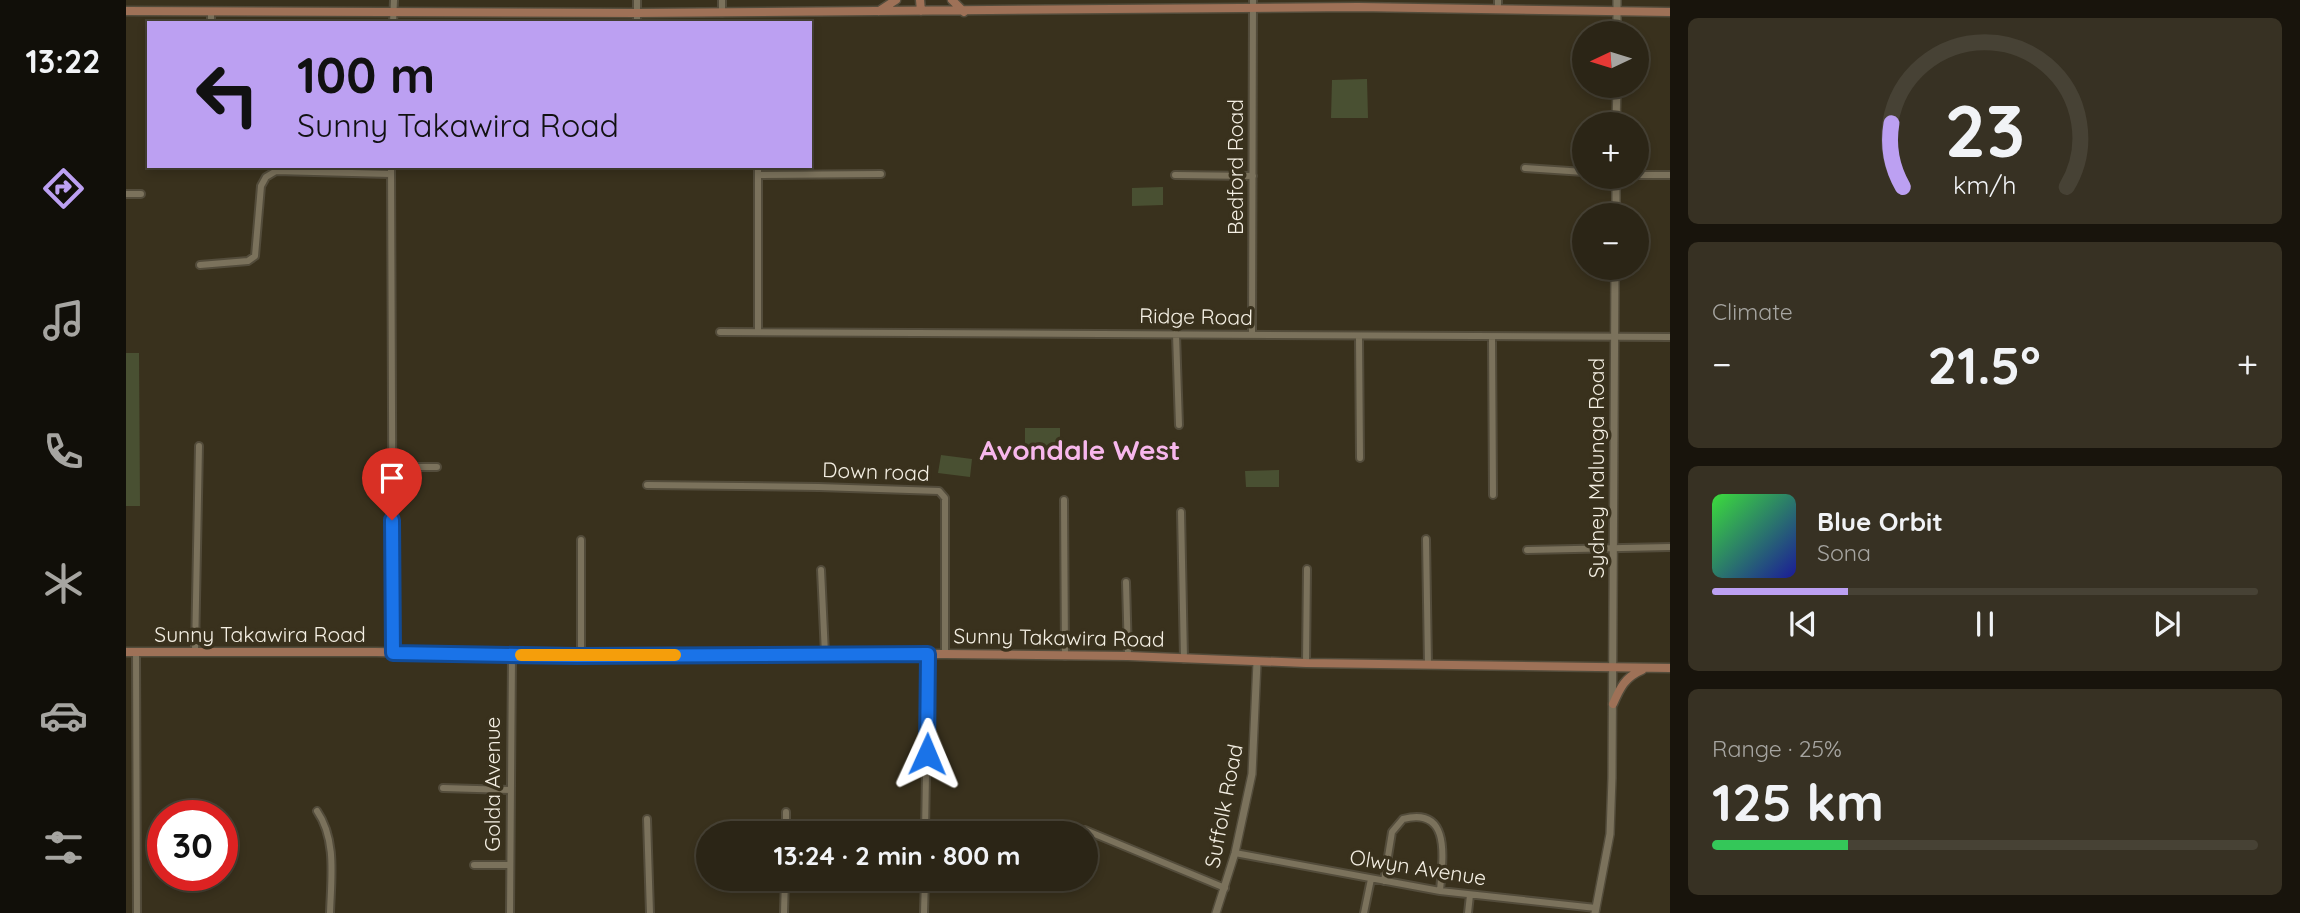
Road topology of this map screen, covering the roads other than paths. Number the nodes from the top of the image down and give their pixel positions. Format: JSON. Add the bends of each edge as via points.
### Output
{"nodes":[{"id":1,"x":394,"y":0,"type":"edge"},
{"id":2,"x":637,"y":0,"type":"edge"},
{"id":3,"x":722,"y":0,"type":"edge"},
{"id":4,"x":896,"y":0,"type":"edge"},
{"id":5,"x":920,"y":0,"type":"edge"},
{"id":6,"x":930,"y":0,"type":"edge"},
{"id":7,"x":952,"y":0,"type":"edge"},
{"id":8,"x":1617,"y":0,"type":"edge"},
{"id":9,"x":1253,"y":4,"type":"edge"},
{"id":10,"x":1498,"y":4,"type":"edge"},
{"id":11,"x":126,"y":11,"type":"edge"},
{"id":12,"x":879,"y":11,"type":"junction"},
{"id":13,"x":921,"y":11,"type":"junction"},
{"id":14,"x":211,"y":12,"type":"junction"},
{"id":15,"x":758,"y":12,"type":"junction"},
{"id":16,"x":964,"y":12,"type":"junction"},
{"id":17,"x":1617,"y":12,"type":"junction"},
{"id":18,"x":1670,"y":12,"type":"edge"},
{"id":19,"x":394,"y":13,"type":"junction"},
{"id":20,"x":722,"y":13,"type":"junction"},
{"id":21,"x":637,"y":18,"type":"edge"},
{"id":22,"x":211,"y":21,"type":"edge"},
{"id":23,"x":393,"y":21,"type":"edge"},
{"id":24,"x":758,"y":21,"type":"edge"},
{"id":25,"x":1617,"y":21,"type":"edge"},
{"id":26,"x":391,"y":168,"type":"edge"},
{"id":27,"x":758,"y":168,"type":"edge"},
{"id":28,"x":1525,"y":168,"type":"dead end"},
{"id":29,"x":1572,"y":171,"type":"edge"},
{"id":30,"x":390,"y":174,"type":"junction"},
{"id":31,"x":881,"y":174,"type":"dead end"},
{"id":32,"x":758,"y":175,"type":"junction"},
{"id":33,"x":1175,"y":175,"type":"dead end"},
{"id":34,"x":1649,"y":175,"type":"edge"},
{"id":35,"x":1670,"y":175,"type":"edge"},
{"id":36,"x":1253,"y":176,"type":"junction"},
{"id":37,"x":126,"y":194,"type":"edge"},
{"id":38,"x":141,"y":194,"type":"dead end"},
{"id":39,"x":200,"y":265,"type":"dead end"},
{"id":40,"x":1615,"y":280,"type":"edge"},
{"id":41,"x":720,"y":332,"type":"dead end"},
{"id":42,"x":758,"y":332,"type":"junction"},
{"id":43,"x":1176,"y":334,"type":"junction"},
{"id":44,"x":1252,"y":335,"type":"junction"},
{"id":45,"x":1359,"y":337,"type":"junction"},
{"id":46,"x":1615,"y":337,"type":"junction"},
{"id":47,"x":1670,"y":337,"type":"edge"},
{"id":48,"x":1492,"y":338,"type":"junction"},
{"id":49,"x":1179,"y":425,"type":"dead end"},
{"id":50,"x":199,"y":446,"type":"dead end"},
{"id":51,"x":1360,"y":458,"type":"dead end"},
{"id":52,"x":391,"y":467,"type":"junction"},
{"id":53,"x":437,"y":467,"type":"dead end"},
{"id":54,"x":647,"y":485,"type":"dead end"},
{"id":55,"x":1493,"y":495,"type":"dead end"},
{"id":56,"x":1064,"y":500,"type":"dead end"},
{"id":57,"x":1181,"y":512,"type":"dead end"},
{"id":58,"x":1426,"y":539,"type":"dead end"},
{"id":59,"x":582,"y":540,"type":"dead end"},
{"id":60,"x":1670,"y":547,"type":"edge"},
{"id":61,"x":1613,"y":549,"type":"junction"},
{"id":62,"x":1527,"y":550,"type":"dead end"},
{"id":63,"x":1307,"y":569,"type":"dead end"},
{"id":64,"x":821,"y":570,"type":"dead end"},
{"id":65,"x":1126,"y":582,"type":"dead end"},
{"id":66,"x":126,"y":652,"type":"edge"},
{"id":67,"x":136,"y":652,"type":"junction"},
{"id":68,"x":195,"y":652,"type":"junction"},
{"id":69,"x":393,"y":653,"type":"junction"},
{"id":70,"x":825,"y":654,"type":"junction"},
{"id":71,"x":928,"y":654,"type":"junction"},
{"id":72,"x":946,"y":654,"type":"junction"},
{"id":73,"x":512,"y":655,"type":"junction"},
{"id":74,"x":582,"y":656,"type":"junction"},
{"id":75,"x":1065,"y":656,"type":"junction"},
{"id":76,"x":1128,"y":656,"type":"junction"},
{"id":77,"x":1184,"y":659,"type":"junction"},
{"id":78,"x":1257,"y":662,"type":"junction"},
{"id":79,"x":1306,"y":663,"type":"junction"},
{"id":80,"x":1428,"y":665,"type":"junction"},
{"id":81,"x":1613,"y":668,"type":"junction"},
{"id":82,"x":1645,"y":668,"type":"junction"},
{"id":83,"x":1670,"y":668,"type":"edge"},
{"id":84,"x":1613,"y":704,"type":"junction"},
{"id":85,"x":126,"y":753,"type":"edge"},
{"id":86,"x":136,"y":753,"type":"junction"},
{"id":87,"x":443,"y":788,"type":"dead end"},
{"id":88,"x":511,"y":790,"type":"junction"},
{"id":89,"x":317,"y":811,"type":"dead end"},
{"id":90,"x":786,"y":812,"type":"dead end"},
{"id":91,"x":647,"y":819,"type":"dead end"},
{"id":92,"x":786,"y":821,"type":"edge"},
{"id":93,"x":925,"y":821,"type":"edge"},
{"id":94,"x":1098,"y":835,"type":"edge"},
{"id":95,"x":126,"y":844,"type":"edge"},
{"id":96,"x":137,"y":844,"type":"junction"},
{"id":97,"x":1235,"y":853,"type":"junction"},
{"id":98,"x":474,"y":865,"type":"dead end"},
{"id":99,"x":510,"y":865,"type":"junction"},
{"id":100,"x":1371,"y":879,"type":"junction"},
{"id":101,"x":1384,"y":881,"type":"junction"},
{"id":102,"x":1225,"y":888,"type":"junction"},
{"id":103,"x":785,"y":891,"type":"edge"},
{"id":104,"x":925,"y":891,"type":"edge"},
{"id":105,"x":1440,"y":891,"type":"junction"},
{"id":106,"x":1470,"y":895,"type":"junction"},
{"id":107,"x":1595,"y":911,"type":"edge"},
{"id":108,"x":136,"y":913,"type":"edge"},
{"id":109,"x":330,"y":913,"type":"edge"},
{"id":110,"x":510,"y":913,"type":"edge"},
{"id":111,"x":650,"y":913,"type":"edge"},
{"id":112,"x":784,"y":913,"type":"edge"},
{"id":113,"x":924,"y":913,"type":"edge"},
{"id":114,"x":1216,"y":913,"type":"edge"},
{"id":115,"x":1364,"y":913,"type":"edge"},
{"id":116,"x":1468,"y":913,"type":"edge"}],
"edges":[{"from":1,"to":19,"type":"street"},
{"from":2,"to":21,"type":"street"},
{"from":3,"to":20,"type":"street"},
{"from":4,"to":12,"type":"main road"},
{"from":5,"to":13,"type":"main road"},
{"from":6,"to":13,"type":"main road"},
{"from":7,"to":16,"type":"main road"},
{"from":8,"to":17,"type":"street"},
{"from":9,"to":10,"type":"main road"},
{"from":9,"to":16,"type":"main road"},
{"from":9,"to":36,"type":"street","name":"Bedford Road"},
{"from":10,"to":17,"type":"main road"},
{"from":11,"to":14,"type":"main road"},
{"from":12,"to":13,"type":"main road"},
{"from":12,"to":15,"type":"main road"},
{"from":13,"to":16,"type":"main road"},
{"from":14,"to":19,"type":"main road"},
{"from":14,"to":22,"type":"street"},
{"from":15,"to":20,"type":"main road"},
{"from":15,"to":24,"type":"street"},
{"from":17,"to":18,"type":"main road"},
{"from":17,"to":25,"type":"street"},
{"from":19,"to":21,"type":"main road"},
{"from":19,"to":23,"type":"street"},
{"from":20,"to":21,"type":"main road"},
{"from":26,"to":30,"type":"street"},
{"from":27,"to":32,"type":"street"},
{"from":28,"to":29,"type":"street"},
{"from":30,"to":39,"type":"street","via":[[276,171],[261,186],[255,256],[248,261]]},
{"from":30,"to":52,"type":"street"},
{"from":31,"to":32,"type":"street"},
{"from":32,"to":42,"type":"street"},
{"from":33,"to":36,"type":"street"},
{"from":34,"to":35,"type":"street"},
{"from":36,"to":44,"type":"street","name":"Bedford Road"},
{"from":37,"to":38,"type":"street"},
{"from":40,"to":46,"type":"street","name":"Sydney Malunga Road"},
{"from":41,"to":42,"type":"street","name":"Ridge Road"},
{"from":42,"to":43,"type":"street","name":"Ridge Road"},
{"from":43,"to":44,"type":"street","name":"Ridge Road"},
{"from":43,"to":49,"type":"street"},
{"from":44,"to":45,"type":"street","name":"Ridge Road"},
{"from":45,"to":48,"type":"street","name":"Ridge Road"},
{"from":45,"to":51,"type":"street"},
{"from":46,"to":47,"type":"street","name":"Ridge Road"},
{"from":46,"to":48,"type":"street","name":"Ridge Road"},
{"from":46,"to":61,"type":"street","name":"Sydney Malunga Road"},
{"from":48,"to":55,"type":"street"},
{"from":50,"to":68,"type":"street"},
{"from":52,"to":53,"type":"street"},
{"from":52,"to":69,"type":"street"},
{"from":54,"to":72,"type":"street","name":"Down road","via":[[939,491],[945,498]]},
{"from":56,"to":75,"type":"street"},
{"from":57,"to":77,"type":"street"},
{"from":58,"to":80,"type":"street"},
{"from":59,"to":74,"type":"street"},
{"from":60,"to":61,"type":"street"},
{"from":61,"to":62,"type":"street"},
{"from":61,"to":81,"type":"street","name":"Sydney Malunga Road"},
{"from":63,"to":79,"type":"street"},
{"from":64,"to":70,"type":"street"},
{"from":65,"to":76,"type":"street"},
{"from":66,"to":67,"type":"main road","name":"Sunny Takawira Road"},
{"from":67,"to":68,"type":"main road","name":"Sunny Takawira Road"},
{"from":67,"to":86,"type":"street"},
{"from":68,"to":69,"type":"main road","name":"Sunny Takawira Road"},
{"from":69,"to":73,"type":"main road","name":"Sunny Takawira Road"},
{"from":70,"to":71,"type":"main road","name":"Sunny Takawira Road"},
{"from":70,"to":74,"type":"main road","name":"Sunny Takawira Road"},
{"from":71,"to":72,"type":"main road","name":"Sunny Takawira Road"},
{"from":71,"to":93,"type":"street"},
{"from":72,"to":75,"type":"main road","name":"Sunny Takawira Road"},
{"from":73,"to":74,"type":"main road","name":"Sunny Takawira Road"},
{"from":73,"to":88,"type":"street","name":"Golda Avenue"},
{"from":75,"to":76,"type":"main road","name":"Sunny Takawira Road"},
{"from":76,"to":77,"type":"main road","name":"Sunny Takawira Road"},
{"from":77,"to":78,"type":"main road","name":"Sunny Takawira Road"},
{"from":78,"to":79,"type":"main road","name":"Sunny Takawira Road"},
{"from":78,"to":97,"type":"street","name":"Suffolk Road","via":[[1255,752]]},
{"from":79,"to":80,"type":"main road","name":"Sunny Takawira Road"},
{"from":80,"to":81,"type":"main road","name":"Sunny Takawira Road"},
{"from":81,"to":82,"type":"main road","name":"Sunny Takawira Road"},
{"from":81,"to":84,"type":"street","name":"Sydney Malunga Road"},
{"from":82,"to":83,"type":"main road","name":"Sunny Takawira Road"},
{"from":82,"to":84,"type":"main road","via":[[1627,679]]},
{"from":84,"to":107,"type":"street","name":"Sydney Malunga Road","via":[[1610,834]]},
{"from":85,"to":86,"type":"street"},
{"from":86,"to":96,"type":"street"},
{"from":87,"to":88,"type":"street"},
{"from":88,"to":99,"type":"street","name":"Golda Avenue"},
{"from":89,"to":109,"type":"street","via":[[330,839]]},
{"from":90,"to":92,"type":"street"},
{"from":91,"to":111,"type":"street"},
{"from":94,"to":102,"type":"street"},
{"from":95,"to":96,"type":"street"},
{"from":96,"to":108,"type":"street"},
{"from":97,"to":100,"type":"street","name":"Olwyn Avenue"},
{"from":97,"to":102,"type":"street","name":"Suffolk Road"},
{"from":98,"to":99,"type":"street"},
{"from":99,"to":110,"type":"street","name":"Golda Avenue"},
{"from":100,"to":101,"type":"street","name":"Olwyn Avenue"},
{"from":100,"to":115,"type":"street"},
{"from":101,"to":105,"type":"street","name":"Olwyn Avenue"},
{"from":101,"to":105,"type":"street","via":[[1392,832],[1403,819],[1424,818],[1436,826],[1443,847]]},
{"from":102,"to":114,"type":"street","name":"Suffolk Road"},
{"from":103,"to":112,"type":"street"},
{"from":104,"to":113,"type":"street"},
{"from":105,"to":106,"type":"street","name":"Olwyn Avenue"},
{"from":106,"to":107,"type":"street","name":"Olwyn Avenue"},
{"from":106,"to":116,"type":"street"}]}
